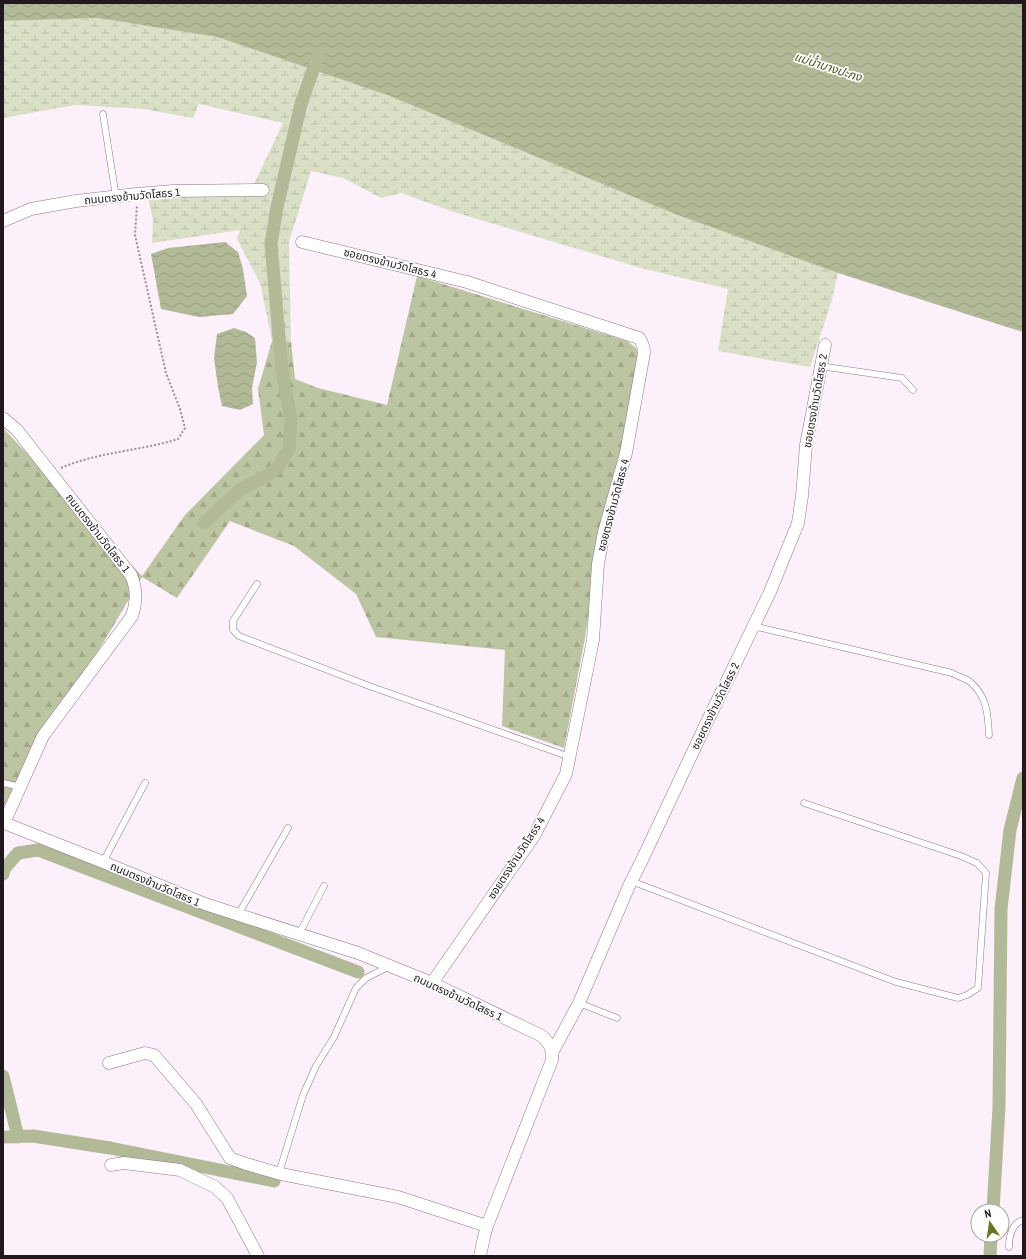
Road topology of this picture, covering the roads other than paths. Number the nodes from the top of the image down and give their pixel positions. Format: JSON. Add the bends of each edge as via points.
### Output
{"nodes":[{"id":1,"x":103,"y":114,"type":"dead end"},
{"id":2,"x":263,"y":190,"type":"dead end"},
{"id":3,"x":116,"y":197,"type":"junction"},
{"id":4,"x":3,"y":221,"type":"edge"},
{"id":5,"x":302,"y":242,"type":"dead end"},
{"id":6,"x":825,"y":344,"type":"dead end"},
{"id":7,"x":820,"y":366,"type":"junction"},
{"id":8,"x":913,"y":390,"type":"dead end"},
{"id":9,"x":3,"y":418,"type":"edge"},
{"id":10,"x":257,"y":584,"type":"dead end"},
{"id":11,"x":753,"y":626,"type":"junction"},
{"id":12,"x":989,"y":735,"type":"dead end"},
{"id":13,"x":570,"y":757,"type":"junction"},
{"id":14,"x":3,"y":783,"type":"edge"},
{"id":15,"x":145,"y":783,"type":"dead end"},
{"id":16,"x":21,"y":787,"type":"junction"},
{"id":17,"x":804,"y":803,"type":"dead end"},
{"id":18,"x":3,"y":824,"type":"edge"},
{"id":19,"x":288,"y":828,"type":"dead end"},
{"id":20,"x":103,"y":862,"type":"junction"},
{"id":21,"x":631,"y":881,"type":"junction"},
{"id":22,"x":324,"y":886,"type":"dead end"},
{"id":23,"x":238,"y":915,"type":"junction"},
{"id":24,"x":299,"y":934,"type":"junction"},
{"id":25,"x":390,"y":966,"type":"junction"},
{"id":26,"x":432,"y":983,"type":"junction"},
{"id":27,"x":579,"y":1003,"type":"junction"},
{"id":28,"x":617,"y":1018,"type":"dead end"},
{"id":29,"x":553,"y":1051,"type":"junction"},
{"id":30,"x":109,"y":1063,"type":"dead end"},
{"id":31,"x":111,"y":1165,"type":"dead end"},
{"id":32,"x":278,"y":1173,"type":"junction"},
{"id":33,"x":1023,"y":1220,"type":"edge"},
{"id":34,"x":487,"y":1226,"type":"junction"},
{"id":35,"x":1009,"y":1247,"type":"dead end"},
{"id":36,"x":258,"y":1256,"type":"edge"},
{"id":37,"x":480,"y":1256,"type":"edge"}],
"edges":[{"from":1,"to":3,"type":"lane"},
{"from":2,"to":3,"type":"street","name":"ถนนตรงข้ามวัดโสธร 1","via":[[173,191]]},
{"from":3,"to":4,"type":"street","name":"ถนนตรงข้ามวัดโสธร 1","via":[[31,209]]},
{"from":5,"to":13,"type":"street","name":"ซอยตรงข้ามวัดโสธร 4","via":[[467,282],[639,338],[643,343],[644,353],[626,453],[604,532],[598,564],[593,640]]},
{"from":6,"to":7,"type":"street","name":"ซอยตรงข้ามวัดโสธร 2"},
{"from":7,"to":8,"type":"lane","via":[[902,378]]},
{"from":7,"to":11,"type":"street","name":"ซอยตรงข้ามวัดโสธร 2","via":[[806,444],[798,523]]},
{"from":9,"to":16,"type":"street","name":"ถนนตรงข้ามวัดโสธร 1","via":[[17,430],[51,473],[131,575],[135,585],[135,607],[132,616],[43,736]]},
{"from":10,"to":13,"type":"lane","via":[[233,621],[233,630],[239,636],[372,687]]},
{"from":11,"to":12,"type":"lane","via":[[952,673],[968,681],[981,696],[988,711]]},
{"from":11,"to":21,"type":"street","name":"ซอยตรงข้ามวัดโสธร 2"},
{"from":13,"to":26,"type":"street","name":"ซอยตรงข้ามวัดโสธร 4","via":[[566,774],[534,836]]},
{"from":14,"to":16,"type":"lane"},
{"from":15,"to":20,"type":"lane"},
{"from":16,"to":18,"type":"street","name":"ถนนตรงข้ามวัดโสธร 1"},
{"from":17,"to":21,"type":"lane","via":[[977,863],[986,873],[978,988],[958,998],[896,982]]},
{"from":18,"to":20,"type":"street","name":"ถนนตรงข้ามวัดโสธร 1"},
{"from":19,"to":23,"type":"lane"},
{"from":20,"to":23,"type":"street","name":"ถนนตรงข้ามวัดโสธร 1"},
{"from":21,"to":27,"type":"street","name":"ซอยตรงข้ามวัดโสธร 2"},
{"from":22,"to":24,"type":"lane"},
{"from":23,"to":24,"type":"street","name":"ถนนตรงข้ามวัดโสธร 1"},
{"from":24,"to":25,"type":"street","name":"ถนนตรงข้ามวัดโสธร 1"},
{"from":25,"to":26,"type":"street","name":"ถนนตรงข้ามวัดโสธร 1"},
{"from":25,"to":32,"type":"lane","via":[[366,978],[356,988],[334,1037],[316,1066],[303,1095]]},
{"from":26,"to":29,"type":"street","name":"ถนนตรงข้ามวัดโสธร 1","via":[[542,1036]]},
{"from":27,"to":28,"type":"lane"},
{"from":27,"to":29,"type":"street","name":"ซอยตรงข้ามวัดโสธร 2"},
{"from":29,"to":34,"type":"street","via":[[552,1060]]},
{"from":30,"to":32,"type":"street","via":[[145,1053],[154,1055],[196,1104],[230,1158]]},
{"from":31,"to":36,"type":"street","via":[[124,1163],[180,1170],[214,1187],[227,1198]]},
{"from":32,"to":34,"type":"street","via":[[398,1197]]},
{"from":33,"to":35,"type":"lane","via":[[1016,1224],[1009,1238]]},
{"from":34,"to":37,"type":"street"}]}
